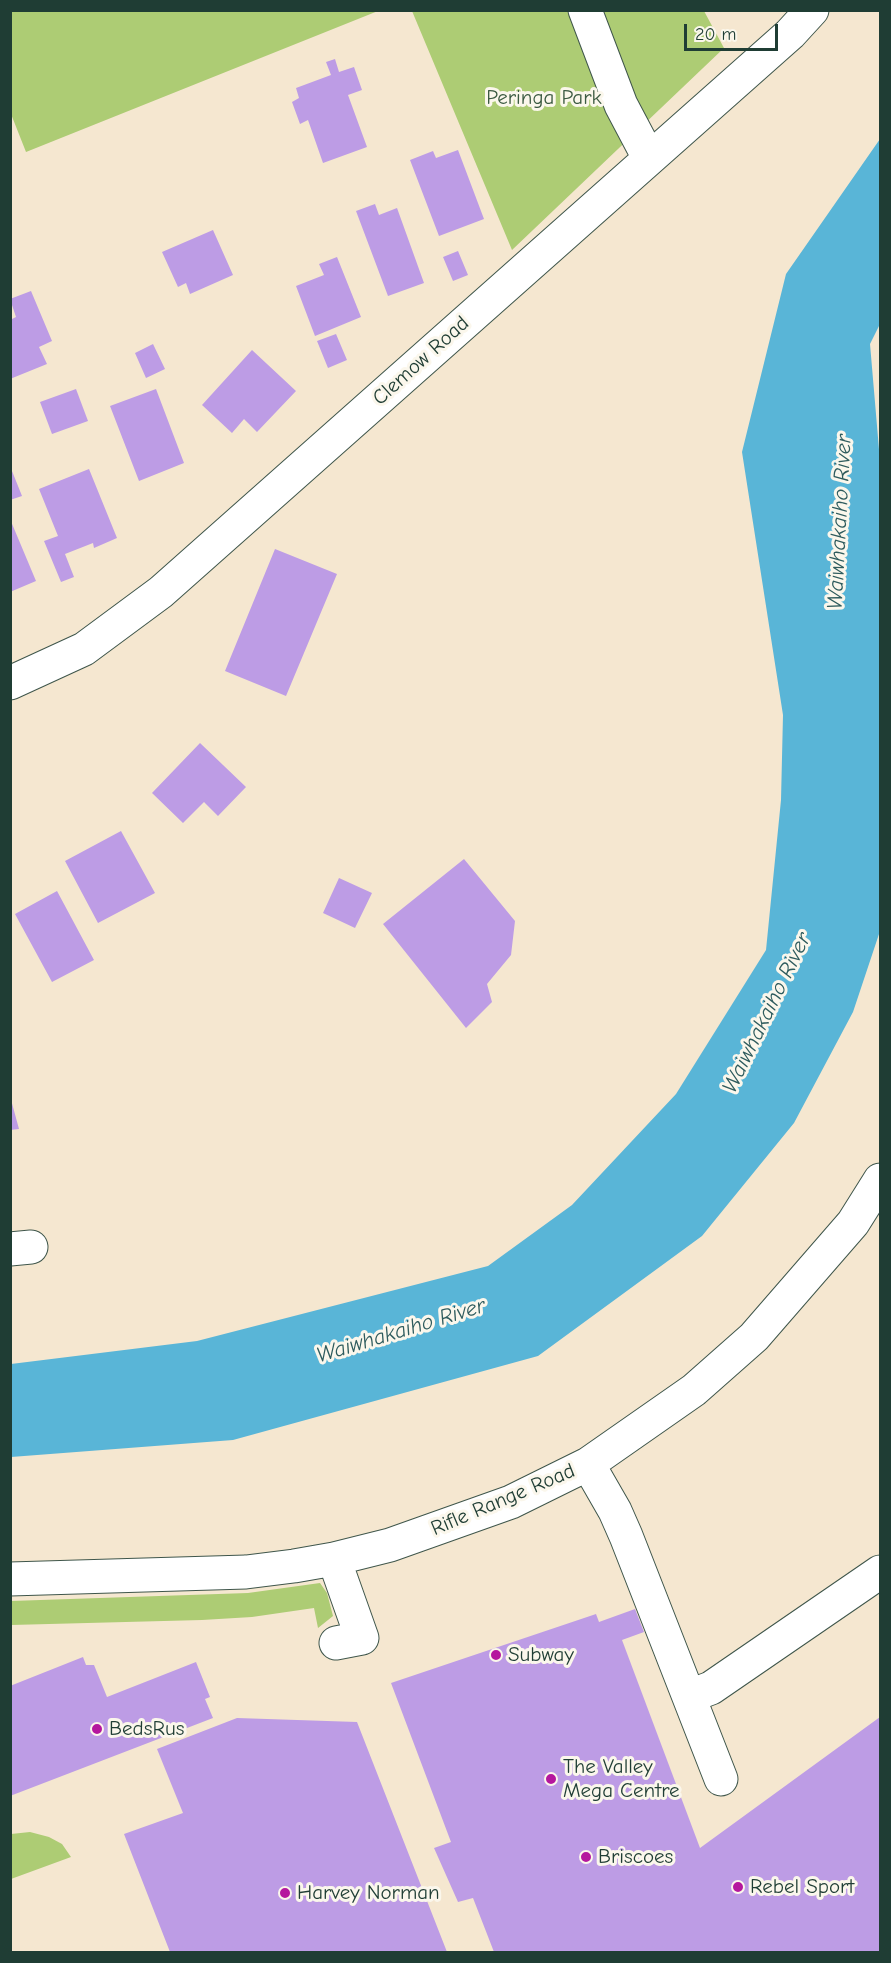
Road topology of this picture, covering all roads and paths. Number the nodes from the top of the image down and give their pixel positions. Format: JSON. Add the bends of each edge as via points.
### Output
{"nodes":[{"id":1,"x":585,"y":10,"type":"edge"},
{"id":2,"x":812,"y":10,"type":"edge"},
{"id":3,"x":649,"y":158,"type":"junction"},
{"id":4,"x":10,"y":683,"type":"edge"},
{"id":5,"x":880,"y":1180,"type":"edge"},
{"id":6,"x":588,"y":1464,"type":"junction"},
{"id":7,"x":334,"y":1560,"type":"junction"},
{"id":8,"x":880,"y":1572,"type":"edge"},
{"id":9,"x":10,"y":1579,"type":"edge"},
{"id":10,"x":336,"y":1643,"type":"dead end"},
{"id":11,"x":690,"y":1696,"type":"junction"},
{"id":12,"x":721,"y":1779,"type":"dead end"}],
"edges":[{"from":1,"to":3,"type":"street","via":[[621,105]]},
{"from":2,"to":3,"type":"street","name":"Clemow Road"},
{"from":3,"to":4,"type":"street","name":"Clemow Road","via":[[161,592],[84,649]]},
{"from":5,"to":6,"type":"street","name":"Rifle Range Road","via":[[853,1223],[754,1337],[694,1390]]},
{"from":6,"to":7,"type":"street","name":"Rifle Range Road","via":[[453,1525]]},
{"from":6,"to":11,"type":"street","via":[[615,1511]]},
{"from":7,"to":9,"type":"street","name":"Rifle Range Road","via":[[246,1572]]},
{"from":7,"to":10,"type":"street","via":[[362,1638]]},
{"from":8,"to":11,"type":"street","via":[[711,1688]]},
{"from":11,"to":12,"type":"street"}]}
